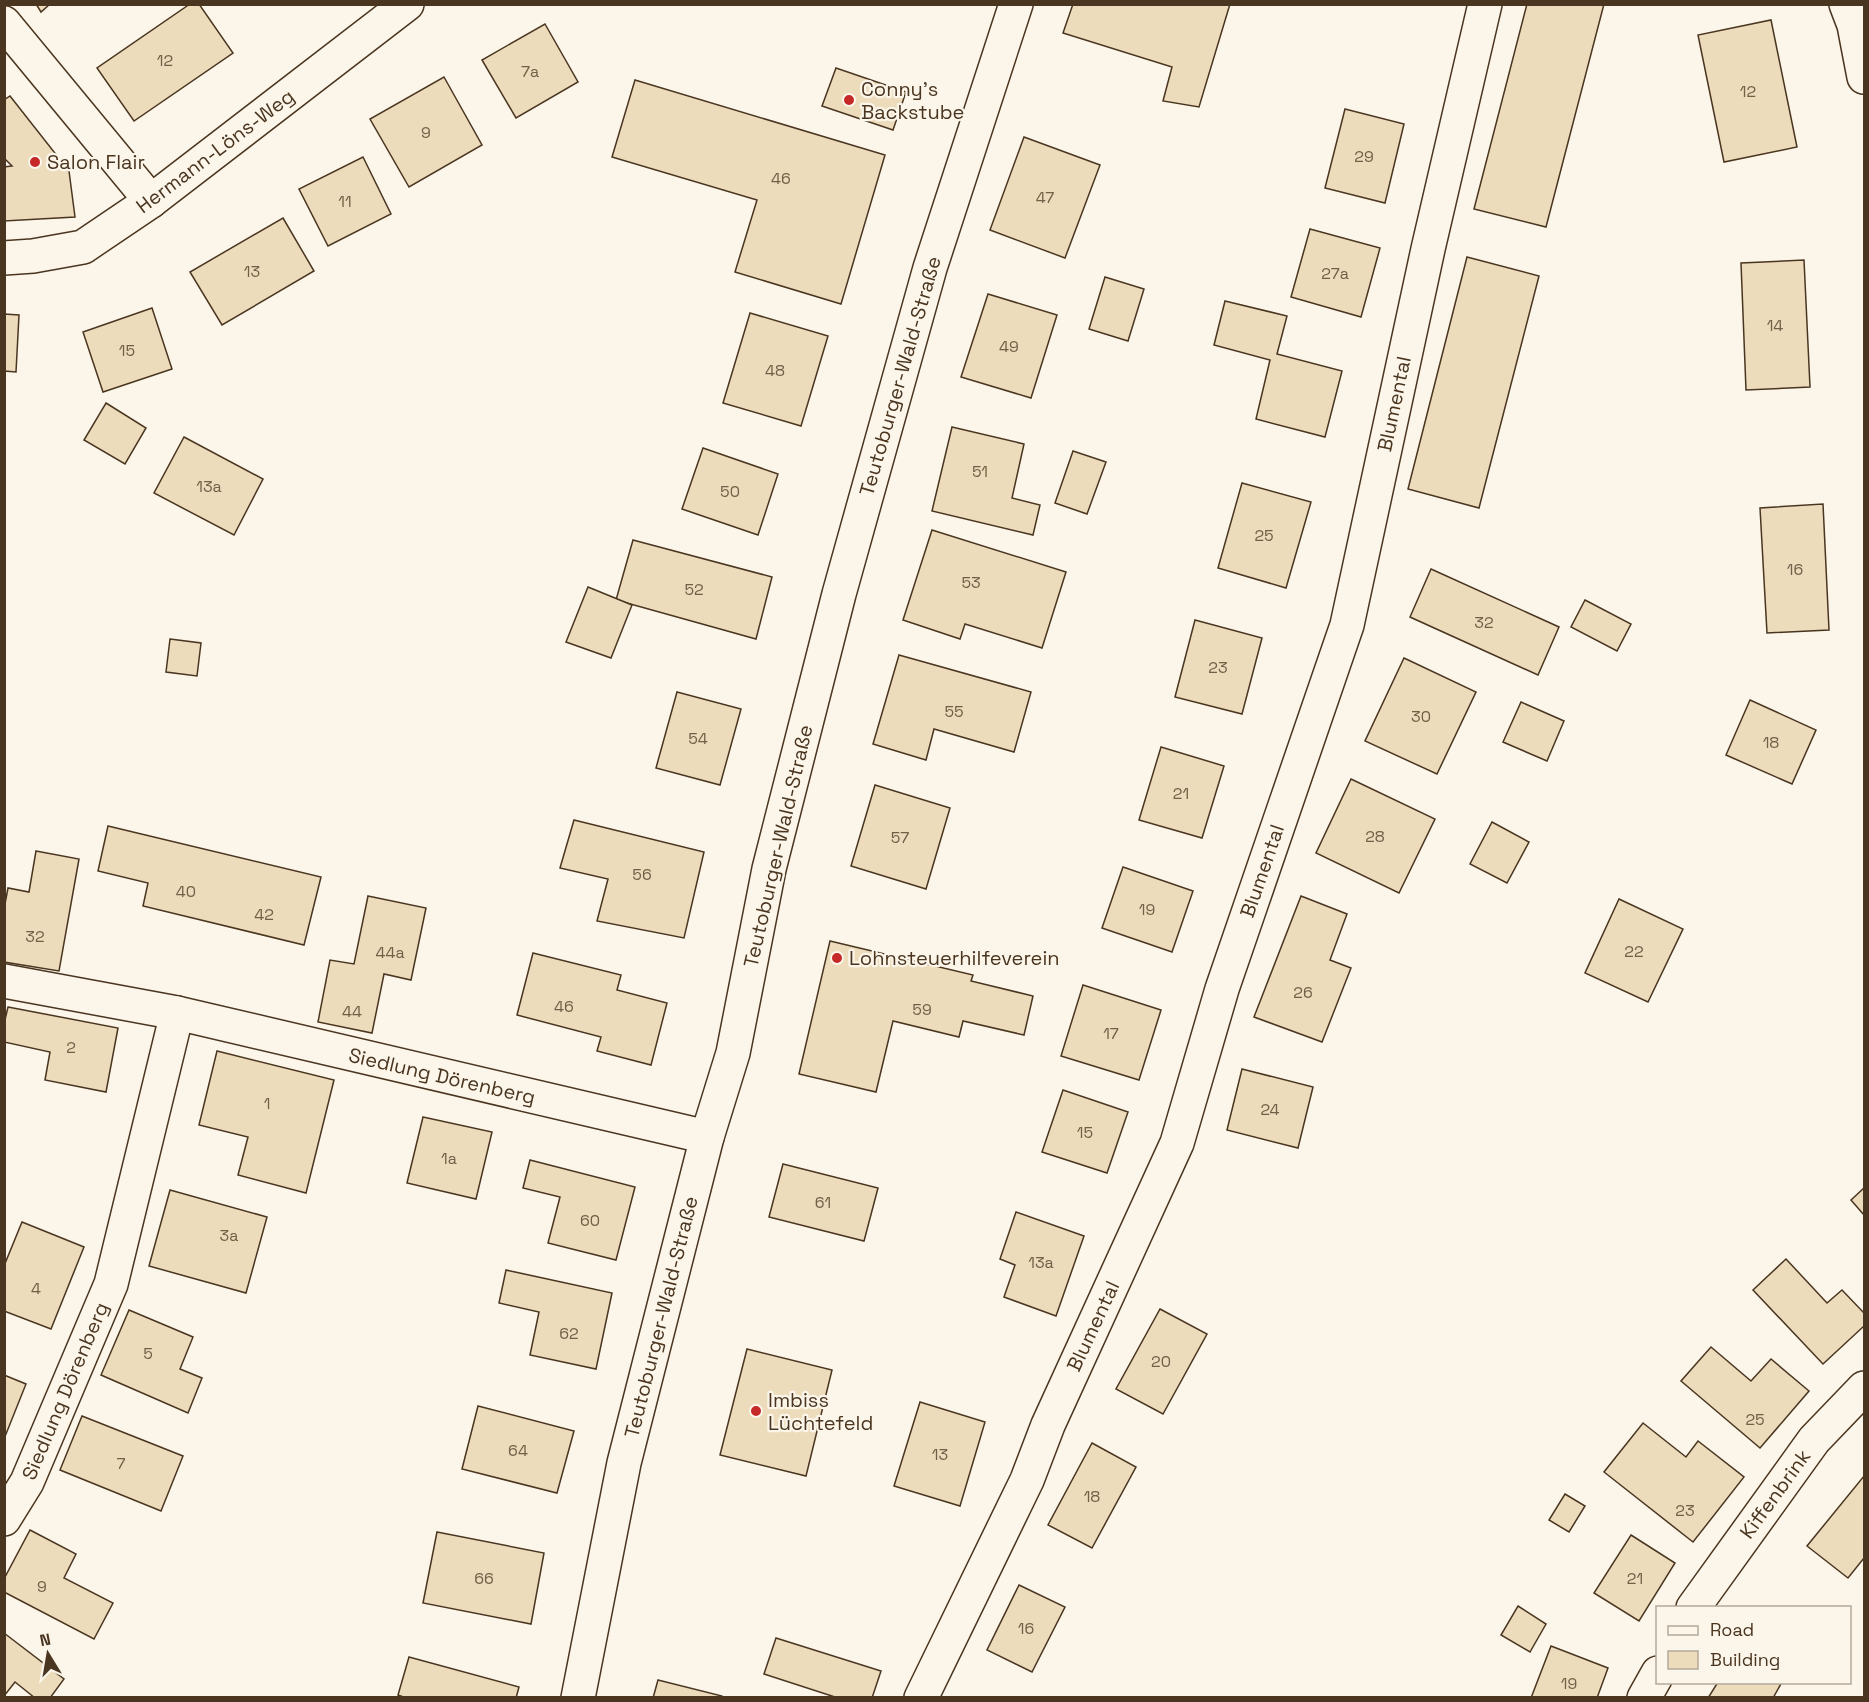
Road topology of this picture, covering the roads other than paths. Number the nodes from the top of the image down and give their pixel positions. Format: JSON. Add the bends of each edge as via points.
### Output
{"nodes":[{"id":1,"x":407,"y":4,"type":"edge"},
{"id":2,"x":1016,"y":4,"type":"edge"},
{"id":3,"x":1485,"y":4,"type":"edge"},
{"id":4,"x":1846,"y":4,"type":"edge"},
{"id":5,"x":4,"y":23,"type":"edge"},
{"id":6,"x":1864,"y":77,"type":"edge"},
{"id":7,"x":151,"y":201,"type":"junction"},
{"id":8,"x":4,"y":258,"type":"edge"},
{"id":9,"x":4,"y":981,"type":"edge"},
{"id":10,"x":177,"y":1013,"type":"junction"},
{"id":11,"x":707,"y":1137,"type":"junction"},
{"id":12,"x":1864,"y":1388,"type":"edge"},
{"id":13,"x":4,"y":1520,"type":"edge"},
{"id":14,"x":1694,"y":1606,"type":"edge"},
{"id":15,"x":1656,"y":1677,"type":"edge"},
{"id":16,"x":578,"y":1698,"type":"edge"},
{"id":17,"x":921,"y":1698,"type":"edge"},
{"id":18,"x":1644,"y":1698,"type":"edge"}],
"edges":[{"from":1,"to":7,"type":"street","name":"Hermann-Löns-Weg"},
{"from":2,"to":11,"type":"street","name":"Teutoburger-Wald-Straße","via":[[930,268],[838,594],[769,868],[733,1053]]},
{"from":3,"to":17,"type":"street","name":"Blumental","via":[[1425,260],[1347,625],[1222,989],[1177,1143],[1048,1425],[1027,1480]]},
{"from":4,"to":6,"type":"street"},
{"from":5,"to":7,"type":"street"},
{"from":7,"to":8,"type":"street","name":"Hermann-Löns-Weg","via":[[82,247]]},
{"from":9,"to":10,"type":"street","name":"Siedlung Dörenberg"},
{"from":10,"to":11,"type":"street","name":"Siedlung Dörenberg"},
{"from":10,"to":13,"type":"street","name":"Siedlung Dörenberg","via":[[111,1284],[27,1482]]},
{"from":11,"to":16,"type":"street","name":"Teutoburger-Wald-Straße","via":[[624,1463]]},
{"from":12,"to":14,"type":"street","name":"Kiffenbrink","via":[[1814,1440]]},
{"from":15,"to":18,"type":"street"}]}
